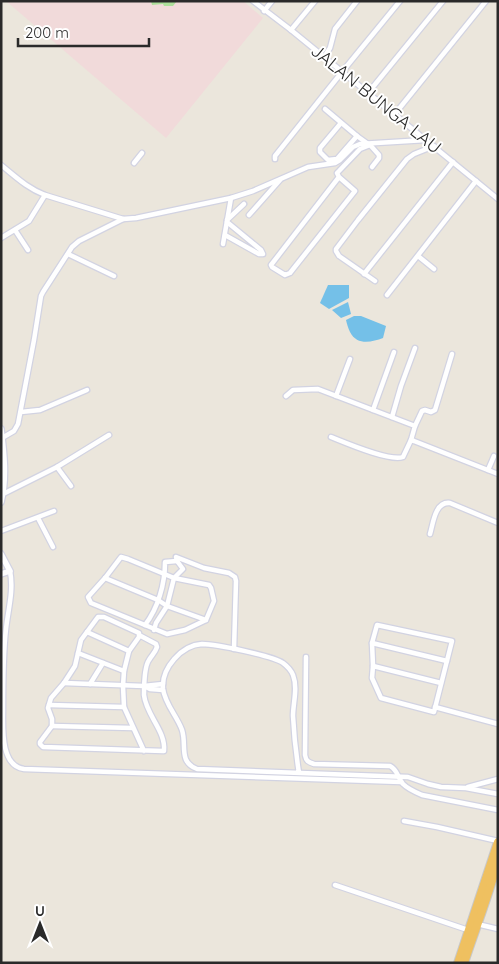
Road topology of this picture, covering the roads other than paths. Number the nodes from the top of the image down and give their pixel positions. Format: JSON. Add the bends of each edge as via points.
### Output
{"nodes":[{"id":1,"x":252,"y":1,"type":"edge"},
{"id":2,"x":272,"y":1,"type":"edge"},
{"id":3,"x":315,"y":1,"type":"edge"},
{"id":4,"x":357,"y":1,"type":"edge"},
{"id":5,"x":400,"y":1,"type":"edge"},
{"id":6,"x":443,"y":1,"type":"edge"},
{"id":7,"x":486,"y":1,"type":"edge"},
{"id":8,"x":264,"y":11,"type":"junction"},
{"id":9,"x":291,"y":30,"type":"junction"},
{"id":10,"x":324,"y":57,"type":"junction"},
{"id":11,"x":342,"y":72,"type":"junction"},
{"id":12,"x":368,"y":93,"type":"junction"},
{"id":13,"x":325,"y":109,"type":"dead end"},
{"id":14,"x":394,"y":115,"type":"junction"},
{"id":15,"x":341,"y":123,"type":"junction"},
{"id":16,"x":357,"y":136,"type":"junction"},
{"id":17,"x":426,"y":140,"type":"junction"},
{"id":18,"x":368,"y":144,"type":"junction"},
{"id":19,"x":434,"y":146,"type":"junction"},
{"id":20,"x":142,"y":152,"type":"dead end"},
{"id":21,"x":275,"y":158,"type":"dead end"},
{"id":22,"x":453,"y":162,"type":"junction"},
{"id":23,"x":134,"y":163,"type":"dead end"},
{"id":24,"x":1,"y":165,"type":"edge"},
{"id":25,"x":372,"y":167,"type":"dead end"},
{"id":26,"x":339,"y":177,"type":"junction"},
{"id":27,"x":280,"y":180,"type":"junction"},
{"id":28,"x":476,"y":181,"type":"junction"},
{"id":29,"x":45,"y":195,"type":"junction"},
{"id":30,"x":230,"y":198,"type":"junction"},
{"id":31,"x":498,"y":199,"type":"edge"},
{"id":32,"x":244,"y":204,"type":"dead end"},
{"id":33,"x":249,"y":215,"type":"dead end"},
{"id":34,"x":123,"y":219,"type":"junction"},
{"id":35,"x":227,"y":221,"type":"junction"},
{"id":36,"x":14,"y":230,"type":"junction"},
{"id":37,"x":225,"y":235,"type":"junction"},
{"id":38,"x":1,"y":238,"type":"edge"},
{"id":39,"x":223,"y":244,"type":"dead end"},
{"id":40,"x":28,"y":250,"type":"dead end"},
{"id":41,"x":68,"y":254,"type":"junction"},
{"id":42,"x":418,"y":256,"type":"junction"},
{"id":43,"x":434,"y":269,"type":"dead end"},
{"id":44,"x":364,"y":274,"type":"junction"},
{"id":45,"x":114,"y":276,"type":"dead end"},
{"id":46,"x":375,"y":281,"type":"dead end"},
{"id":47,"x":387,"y":295,"type":"dead end"},
{"id":48,"x":415,"y":348,"type":"dead end"},
{"id":49,"x":394,"y":352,"type":"dead end"},
{"id":50,"x":452,"y":354,"type":"dead end"},
{"id":51,"x":350,"y":359,"type":"dead end"},
{"id":52,"x":87,"y":390,"type":"dead end"},
{"id":53,"x":286,"y":396,"type":"dead end"},
{"id":54,"x":336,"y":396,"type":"junction"},
{"id":55,"x":373,"y":410,"type":"junction"},
{"id":56,"x":21,"y":412,"type":"junction"},
{"id":57,"x":392,"y":417,"type":"junction"},
{"id":58,"x":415,"y":426,"type":"junction"},
{"id":59,"x":1,"y":429,"type":"edge"},
{"id":60,"x":109,"y":436,"type":"dead end"},
{"id":61,"x":331,"y":437,"type":"dead end"},
{"id":62,"x":2,"y":438,"type":"edge"},
{"id":63,"x":411,"y":440,"type":"junction"},
{"id":64,"x":494,"y":456,"type":"dead end"},
{"id":65,"x":57,"y":468,"type":"junction"},
{"id":66,"x":488,"y":470,"type":"junction"},
{"id":67,"x":498,"y":474,"type":"edge"},
{"id":68,"x":70,"y":486,"type":"dead end"},
{"id":69,"x":3,"y":494,"type":"junction"},
{"id":70,"x":1,"y":502,"type":"edge"},
{"id":71,"x":54,"y":511,"type":"dead end"},
{"id":72,"x":38,"y":518,"type":"junction"},
{"id":73,"x":498,"y":524,"type":"edge"},
{"id":74,"x":1,"y":531,"type":"edge"},
{"id":75,"x":430,"y":534,"type":"dead end"},
{"id":76,"x":53,"y":548,"type":"dead end"},
{"id":77,"x":1,"y":554,"type":"edge"},
{"id":78,"x":177,"y":561,"type":"junction"},
{"id":79,"x":10,"y":571,"type":"junction"},
{"id":80,"x":165,"y":573,"type":"junction"},
{"id":81,"x":1,"y":574,"type":"edge"},
{"id":82,"x":105,"y":578,"type":"junction"},
{"id":83,"x":174,"y":578,"type":"junction"},
{"id":84,"x":158,"y":600,"type":"junction"},
{"id":85,"x":167,"y":606,"type":"junction"},
{"id":86,"x":206,"y":620,"type":"junction"},
{"id":87,"x":145,"y":625,"type":"junction"},
{"id":88,"x":154,"y":630,"type":"junction"},
{"id":89,"x":87,"y":632,"type":"junction"},
{"id":90,"x":139,"y":635,"type":"junction"},
{"id":91,"x":372,"y":643,"type":"junction"},
{"id":92,"x":234,"y":649,"type":"junction"},
{"id":93,"x":129,"y":651,"type":"junction"},
{"id":94,"x":78,"y":653,"type":"junction"},
{"id":95,"x":306,"y":657,"type":"dead end"},
{"id":96,"x":447,"y":661,"type":"junction"},
{"id":97,"x":103,"y":663,"type":"junction"},
{"id":98,"x":373,"y":666,"type":"junction"},
{"id":99,"x":124,"y":671,"type":"junction"},
{"id":100,"x":64,"y":683,"type":"junction"},
{"id":101,"x":441,"y":683,"type":"junction"},
{"id":102,"x":90,"y":684,"type":"junction"},
{"id":103,"x":122,"y":686,"type":"junction"},
{"id":104,"x":144,"y":686,"type":"junction"},
{"id":105,"x":163,"y":687,"type":"junction"},
{"id":106,"x":49,"y":704,"type":"junction"},
{"id":107,"x":124,"y":707,"type":"junction"},
{"id":108,"x":435,"y":707,"type":"junction"},
{"id":109,"x":498,"y":724,"type":"edge"},
{"id":110,"x":52,"y":726,"type":"junction"},
{"id":111,"x":133,"y":728,"type":"junction"},
{"id":112,"x":144,"y":751,"type":"junction"},
{"id":113,"x":299,"y":773,"type":"junction"},
{"id":114,"x":399,"y":776,"type":"junction"},
{"id":115,"x":498,"y":779,"type":"edge"},
{"id":116,"x":401,"y":782,"type":"junction"},
{"id":117,"x":466,"y":788,"type":"junction"},
{"id":118,"x":498,"y":794,"type":"edge"},
{"id":119,"x":498,"y":810,"type":"edge"},
{"id":120,"x":404,"y":821,"type":"dead end"},
{"id":121,"x":498,"y":841,"type":"edge"},
{"id":122,"x":498,"y":860,"type":"edge"},
{"id":123,"x":335,"y":885,"type":"dead end"},
{"id":124,"x":495,"y":885,"type":"edge"},
{"id":125,"x":472,"y":926,"type":"junction"},
{"id":126,"x":498,"y":929,"type":"edge"},
{"id":127,"x":458,"y":963,"type":"edge"},
{"id":128,"x":464,"y":963,"type":"edge"}],
"edges":[{"from":1,"to":8,"type":"street","name":"JALAN BUNGA LAU"},
{"from":2,"to":8,"type":"street"},
{"from":3,"to":9,"type":"street"},
{"from":4,"to":10,"type":"street","via":[[335,30]]},
{"from":5,"to":11,"type":"street"},
{"from":6,"to":12,"type":"street"},
{"from":7,"to":14,"type":"street"},
{"from":8,"to":9,"type":"street","name":"JALAN BUNGA LAU"},
{"from":9,"to":10,"type":"street","name":"JALAN BUNGA LAU"},
{"from":10,"to":11,"type":"street","name":"JALAN BUNGA LAU"},
{"from":11,"to":12,"type":"street","name":"JALAN BUNGA LAU"},
{"from":11,"to":21,"type":"street"},
{"from":12,"to":14,"type":"street","name":"JALAN BUNGA LAU"},
{"from":13,"to":15,"type":"street"},
{"from":14,"to":17,"type":"street","name":"JALAN BUNGA LAU"},
{"from":15,"to":16,"type":"street"},
{"from":15,"to":16,"type":"street","via":[[320,149],[325,158],[337,158]]},
{"from":16,"to":18,"type":"street"},
{"from":17,"to":18,"type":"street"},
{"from":17,"to":19,"type":"street","name":"JALAN BUNGA LAU"},
{"from":18,"to":25,"type":"street","via":[[380,157]]},
{"from":18,"to":26,"type":"street","via":[[337,173]]},
{"from":18,"to":27,"type":"street","via":[[353,147],[335,163],[308,167]]},
{"from":19,"to":22,"type":"street","name":"JALAN BUNGA LAU"},
{"from":19,"to":44,"type":"street","via":[[408,159],[336,249],[339,256]]},
{"from":20,"to":23,"type":"street"},
{"from":22,"to":28,"type":"street","name":"JALAN BUNGA LAU"},
{"from":22,"to":44,"type":"street"},
{"from":24,"to":29,"type":"street","via":[[27,186]]},
{"from":26,"to":26,"type":"street","via":[[271,265],[272,267],[285,275],[290,273],[355,191]]},
{"from":27,"to":30,"type":"street"},
{"from":27,"to":33,"type":"street"},
{"from":28,"to":31,"type":"street","name":"JALAN BUNGA LAU"},
{"from":28,"to":42,"type":"street"},
{"from":29,"to":34,"type":"street"},
{"from":29,"to":36,"type":"street","via":[[29,221]]},
{"from":30,"to":34,"type":"street"},
{"from":30,"to":35,"type":"street"},
{"from":32,"to":35,"type":"street"},
{"from":34,"to":41,"type":"street","via":[[79,241]]},
{"from":35,"to":37,"type":"street"},
{"from":35,"to":37,"type":"street","via":[[263,254]]},
{"from":36,"to":38,"type":"street"},
{"from":36,"to":40,"type":"street"},
{"from":37,"to":39,"type":"street"},
{"from":41,"to":45,"type":"street"},
{"from":41,"to":56,"type":"street","via":[[41,296]]},
{"from":42,"to":43,"type":"street"},
{"from":42,"to":47,"type":"street"},
{"from":44,"to":46,"type":"street"},
{"from":48,"to":57,"type":"street"},
{"from":49,"to":55,"type":"street"},
{"from":50,"to":58,"type":"street","via":[[435,410],[422,410]]},
{"from":51,"to":54,"type":"street"},
{"from":52,"to":56,"type":"street","via":[[40,410]]},
{"from":53,"to":54,"type":"street","via":[[293,390],[314,388]]},
{"from":54,"to":55,"type":"street"},
{"from":55,"to":57,"type":"street"},
{"from":56,"to":62,"type":"street","via":[[16,429]]},
{"from":57,"to":58,"type":"street"},
{"from":58,"to":63,"type":"street"},
{"from":59,"to":62,"type":"street"},
{"from":60,"to":65,"type":"street"},
{"from":61,"to":63,"type":"street","via":[[399,459]]},
{"from":62,"to":69,"type":"street"},
{"from":63,"to":66,"type":"street"},
{"from":64,"to":66,"type":"street"},
{"from":65,"to":68,"type":"street"},
{"from":65,"to":69,"type":"street"},
{"from":66,"to":67,"type":"street"},
{"from":69,"to":70,"type":"street"},
{"from":71,"to":72,"type":"street"},
{"from":72,"to":74,"type":"street"},
{"from":72,"to":76,"type":"street"},
{"from":73,"to":75,"type":"street","via":[[446,502],[438,509]]},
{"from":77,"to":79,"type":"street"},
{"from":78,"to":80,"type":"street","via":[[165,562]]},
{"from":78,"to":83,"type":"street","via":[[183,569]]},
{"from":78,"to":92,"type":"street","via":[[176,556],[235,577]]},
{"from":79,"to":81,"type":"street"},
{"from":79,"to":116,"type":"street","via":[[3,667],[3,733],[8,757],[16,767]]},
{"from":80,"to":82,"type":"street","via":[[121,557]]},
{"from":80,"to":83,"type":"street"},
{"from":80,"to":84,"type":"street"},
{"from":82,"to":84,"type":"street"},
{"from":82,"to":87,"type":"street","via":[[88,597],[91,603]]},
{"from":83,"to":85,"type":"street"},
{"from":83,"to":86,"type":"street","via":[[212,588],[214,601]]},
{"from":84,"to":85,"type":"street"},
{"from":84,"to":87,"type":"street"},
{"from":85,"to":86,"type":"street"},
{"from":85,"to":88,"type":"street"},
{"from":86,"to":88,"type":"street","via":[[168,634]]},
{"from":87,"to":88,"type":"street"},
{"from":89,"to":90,"type":"street","via":[[100,616]]},
{"from":89,"to":93,"type":"street"},
{"from":89,"to":94,"type":"street"},
{"from":90,"to":93,"type":"street"},
{"from":90,"to":104,"type":"street","via":[[157,647],[146,666]]},
{"from":91,"to":96,"type":"street"},
{"from":91,"to":96,"type":"street","via":[[376,625],[452,641]]},
{"from":91,"to":98,"type":"street"},
{"from":92,"to":105,"type":"street","via":[[202,644],[184,650],[168,667]]},
{"from":92,"to":113,"type":"street","via":[[275,659],[292,672],[295,683],[294,741]]},
{"from":93,"to":99,"type":"street"},
{"from":94,"to":97,"type":"street"},
{"from":94,"to":100,"type":"street","via":[[75,666]]},
{"from":95,"to":114,"type":"street","via":[[306,759],[314,764],[390,766]]},
{"from":96,"to":101,"type":"street"},
{"from":97,"to":99,"type":"street"},
{"from":97,"to":102,"type":"street"},
{"from":98,"to":101,"type":"street"},
{"from":98,"to":108,"type":"street","via":[[372,678],[381,698],[434,712]]},
{"from":99,"to":103,"type":"street"},
{"from":100,"to":102,"type":"street"},
{"from":100,"to":106,"type":"street"},
{"from":101,"to":108,"type":"street"},
{"from":102,"to":103,"type":"street"},
{"from":103,"to":104,"type":"street"},
{"from":103,"to":107,"type":"street"},
{"from":104,"to":105,"type":"street"},
{"from":104,"to":112,"type":"street","via":[[145,702],[164,741],[164,749]]},
{"from":105,"to":113,"type":"street","via":[[182,732],[186,761],[192,767]]},
{"from":106,"to":107,"type":"street"},
{"from":106,"to":110,"type":"street"},
{"from":107,"to":111,"type":"street"},
{"from":108,"to":109,"type":"street"},
{"from":110,"to":111,"type":"street"},
{"from":110,"to":112,"type":"street","via":[[40,742],[43,747]]},
{"from":111,"to":112,"type":"street"},
{"from":113,"to":114,"type":"street"},
{"from":114,"to":116,"type":"street"},
{"from":114,"to":117,"type":"street","via":[[441,787]]},
{"from":115,"to":117,"type":"street"},
{"from":116,"to":119,"type":"street","via":[[413,792]]},
{"from":117,"to":118,"type":"street"},
{"from":120,"to":121,"type":"street"},
{"from":121,"to":125,"type":"highway"},
{"from":122,"to":124,"type":"highway"},
{"from":123,"to":125,"type":"street"},
{"from":124,"to":125,"type":"highway"},
{"from":125,"to":126,"type":"street"},
{"from":125,"to":127,"type":"highway"},
{"from":125,"to":128,"type":"highway"}]}
